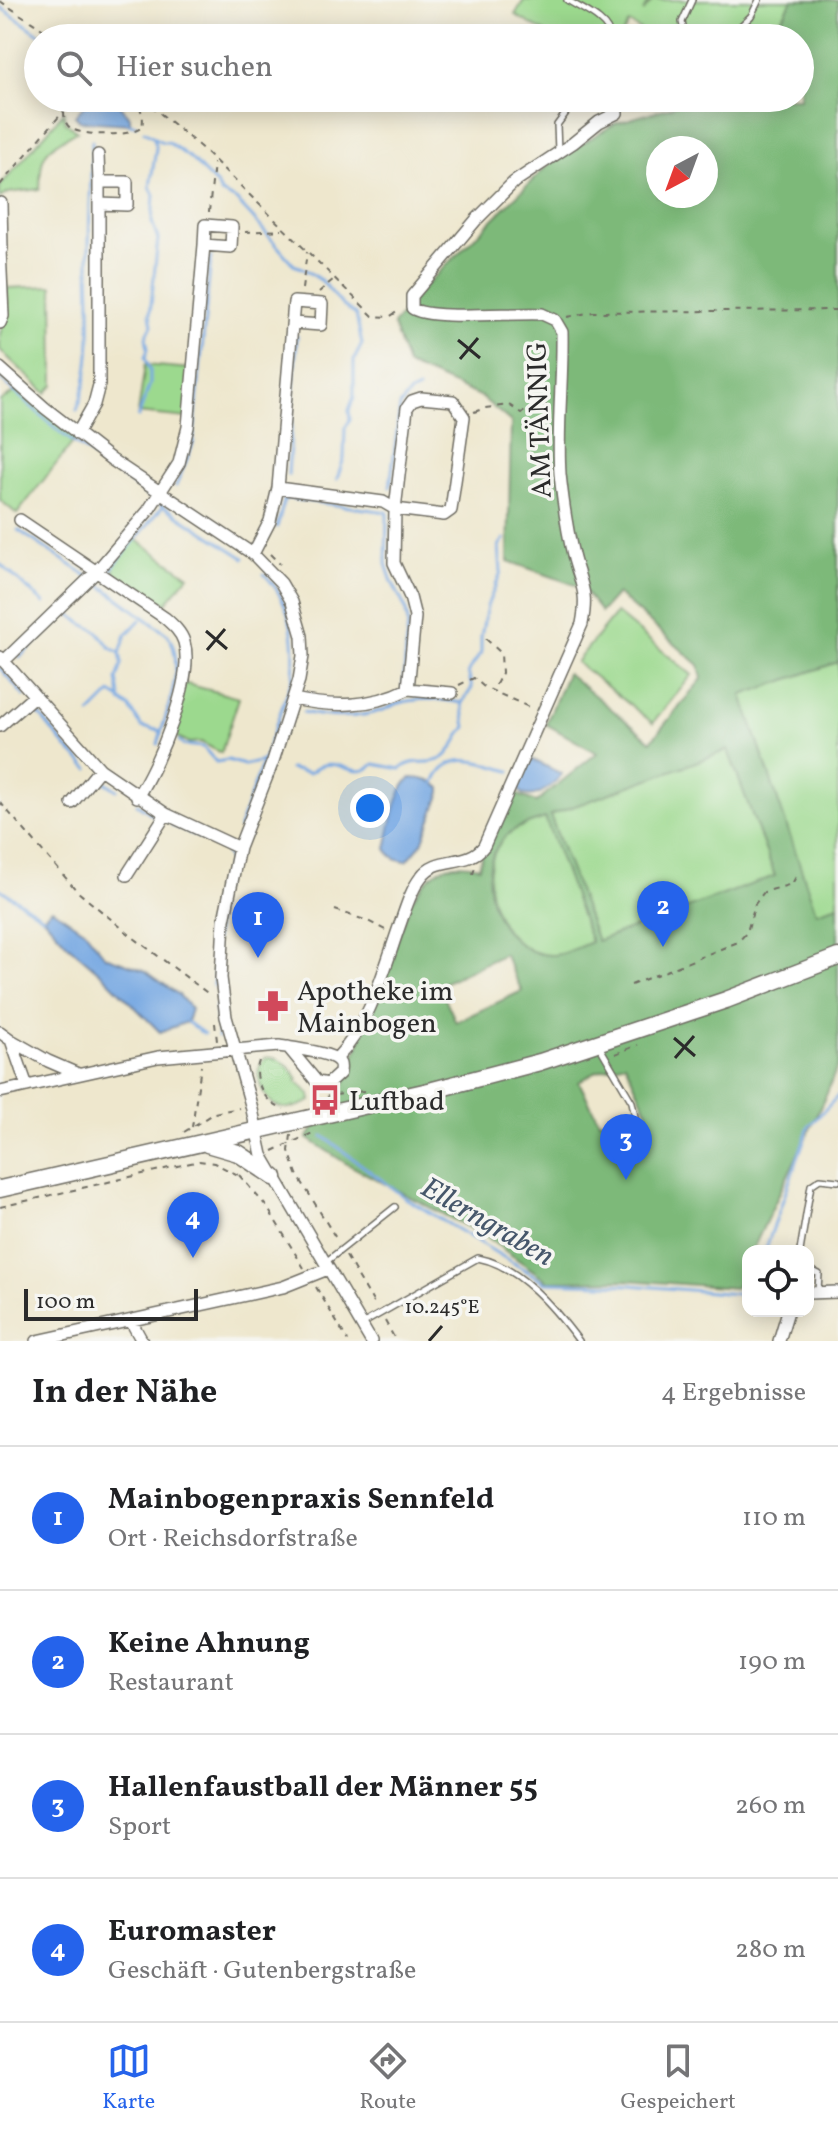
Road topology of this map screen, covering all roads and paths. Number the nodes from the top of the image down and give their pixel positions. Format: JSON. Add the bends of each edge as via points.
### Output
{"nodes":[{"id":1,"x":567,"y":0,"type":"edge"},
{"id":2,"x":692,"y":0,"type":"edge"},
{"id":3,"x":759,"y":0,"type":"edge"},
{"id":4,"x":0,"y":1,"type":"edge"},
{"id":5,"x":35,"y":24,"type":"edge"},
{"id":6,"x":605,"y":24,"type":"edge"},
{"id":7,"x":682,"y":24,"type":"edge"},
{"id":8,"x":743,"y":24,"type":"edge"},
{"id":9,"x":63,"y":112,"type":"edge"},
{"id":10,"x":64,"y":112,"type":"edge"},
{"id":11,"x":141,"y":112,"type":"edge"},
{"id":12,"x":158,"y":112,"type":"edge"},
{"id":13,"x":567,"y":112,"type":"edge"},
{"id":14,"x":617,"y":113,"type":"dead end"},
{"id":15,"x":558,"y":152,"type":"junction"},
{"id":16,"x":98,"y":155,"type":"dead end"},
{"id":17,"x":215,"y":161,"type":"junction"},
{"id":18,"x":99,"y":182,"type":"junction"},
{"id":19,"x":0,"y":185,"type":"edge"},
{"id":20,"x":1,"y":203,"type":"edge"},
{"id":21,"x":99,"y":204,"type":"junction"},
{"id":22,"x":208,"y":226,"type":"junction"},
{"id":23,"x":285,"y":230,"type":"junction"},
{"id":24,"x":232,"y":233,"type":"junction"},
{"id":25,"x":204,"y":245,"type":"junction"},
{"id":26,"x":1,"y":249,"type":"edge"},
{"id":27,"x":307,"y":251,"type":"junction"},
{"id":28,"x":1,"y":271,"type":"edge"},
{"id":29,"x":335,"y":278,"type":"junction"},
{"id":30,"x":303,"y":303,"type":"junction"},
{"id":31,"x":838,"y":310,"type":"edge"},
{"id":32,"x":398,"y":312,"type":"dead end"},
{"id":33,"x":555,"y":320,"type":"junction"},
{"id":34,"x":0,"y":323,"type":"edge"},
{"id":35,"x":293,"y":323,"type":"junction"},
{"id":36,"x":0,"y":368,"type":"edge"},
{"id":37,"x":560,"y":405,"type":"junction"},
{"id":38,"x":464,"y":417,"type":"junction"},
{"id":39,"x":77,"y":434,"type":"junction"},
{"id":40,"x":278,"y":488,"type":"junction"},
{"id":41,"x":160,"y":491,"type":"junction"},
{"id":42,"x":395,"y":509,"type":"junction"},
{"id":43,"x":20,"y":520,"type":"dead end"},
{"id":44,"x":255,"y":549,"type":"junction"},
{"id":45,"x":282,"y":566,"type":"dead end"},
{"id":46,"x":95,"y":573,"type":"junction"},
{"id":47,"x":486,"y":639,"type":"dead end"},
{"id":48,"x":2,"y":659,"type":"edge"},
{"id":49,"x":408,"y":689,"type":"junction"},
{"id":50,"x":493,"y":691,"type":"junction"},
{"id":51,"x":452,"y":693,"type":"joint"},
{"id":52,"x":34,"y":696,"type":"junction"},
{"id":53,"x":293,"y":699,"type":"junction"},
{"id":54,"x":543,"y":714,"type":"junction"},
{"id":55,"x":0,"y":726,"type":"edge"},
{"id":56,"x":100,"y":769,"type":"junction"},
{"id":57,"x":137,"y":797,"type":"junction"},
{"id":58,"x":0,"y":802,"type":"edge"},
{"id":59,"x":72,"y":803,"type":"dead end"},
{"id":60,"x":166,"y":814,"type":"junction"},
{"id":61,"x":239,"y":848,"type":"junction"},
{"id":62,"x":798,"y":873,"type":"dead end"},
{"id":63,"x":127,"y":875,"type":"dead end"},
{"id":64,"x":335,"y":910,"type":"dead end"},
{"id":65,"x":398,"y":930,"type":"junction"},
{"id":66,"x":838,"y":957,"type":"edge"},
{"id":67,"x":631,"y":985,"type":"dead end"},
{"id":68,"x":211,"y":990,"type":"dead end"},
{"id":69,"x":215,"y":1019,"type":"dead end"},
{"id":70,"x":0,"y":1032,"type":"edge"},
{"id":71,"x":11,"y":1040,"type":"junction"},
{"id":72,"x":598,"y":1043,"type":"junction"},
{"id":73,"x":288,"y":1047,"type":"junction"},
{"id":74,"x":234,"y":1052,"type":"junction"},
{"id":75,"x":218,"y":1053,"type":"junction"},
{"id":76,"x":202,"y":1054,"type":"junction"},
{"id":77,"x":265,"y":1055,"type":"dead end"},
{"id":78,"x":336,"y":1059,"type":"junction"},
{"id":79,"x":78,"y":1074,"type":"junction"},
{"id":80,"x":27,"y":1086,"type":"junction"},
{"id":81,"x":371,"y":1091,"type":"dead end"},
{"id":82,"x":0,"y":1092,"type":"edge"},
{"id":83,"x":314,"y":1094,"type":"dead end"},
{"id":84,"x":316,"y":1101,"type":"junction"},
{"id":85,"x":251,"y":1105,"type":"junction"},
{"id":86,"x":308,"y":1105,"type":"dead end"},
{"id":87,"x":636,"y":1122,"type":"dead end"},
{"id":88,"x":288,"y":1123,"type":"junction"},
{"id":89,"x":191,"y":1128,"type":"junction"},
{"id":90,"x":324,"y":1129,"type":"dead end"},
{"id":91,"x":257,"y":1130,"type":"junction"},
{"id":92,"x":179,"y":1135,"type":"dead end"},
{"id":93,"x":201,"y":1143,"type":"junction"},
{"id":94,"x":291,"y":1144,"type":"junction"},
{"id":95,"x":257,"y":1159,"type":"junction"},
{"id":96,"x":238,"y":1175,"type":"junction"},
{"id":97,"x":274,"y":1177,"type":"joint"},
{"id":98,"x":838,"y":1181,"type":"edge"},
{"id":99,"x":0,"y":1189,"type":"edge"},
{"id":100,"x":0,"y":1207,"type":"edge"},
{"id":101,"x":395,"y":1207,"type":"dead end"},
{"id":102,"x":801,"y":1245,"type":"edge"},
{"id":103,"x":342,"y":1249,"type":"junction"},
{"id":104,"x":326,"y":1266,"type":"junction"},
{"id":105,"x":814,"y":1272,"type":"edge"},
{"id":106,"x":310,"y":1278,"type":"junction"},
{"id":107,"x":814,"y":1289,"type":"edge"},
{"id":108,"x":814,"y":1292,"type":"edge"},
{"id":109,"x":838,"y":1292,"type":"edge"},
{"id":110,"x":380,"y":1314,"type":"junction"},
{"id":111,"x":786,"y":1317,"type":"edge"},
{"id":112,"x":131,"y":1321,"type":"junction"},
{"id":113,"x":361,"y":1324,"type":"junction"},
{"id":114,"x":37,"y":1341,"type":"edge"},
{"id":115,"x":142,"y":1341,"type":"edge"},
{"id":116,"x":348,"y":1341,"type":"edge"},
{"id":117,"x":371,"y":1341,"type":"edge"},
{"id":118,"x":396,"y":1341,"type":"edge"},
{"id":119,"x":579,"y":1341,"type":"edge"},
{"id":120,"x":779,"y":1341,"type":"edge"}],
"edges":[{"from":1,"to":6,"type":"lane"},
{"from":2,"to":7,"type":"lane"},
{"from":3,"to":8,"type":"lane"},
{"from":4,"to":5,"type":"path"},
{"from":9,"to":19,"type":"path"},
{"from":10,"to":11,"type":"path","via":[[72,129],[99,134],[135,133],[142,127]]},
{"from":12,"to":17,"type":"path"},
{"from":13,"to":15,"type":"lane","via":[[557,125]]},
{"from":14,"to":15,"type":"street","name":"AM TÄNNIG"},
{"from":15,"to":33,"type":"street","name":"AM TÄNNIG","via":[[496,198],[410,302],[417,312],[437,315],[523,312]]},
{"from":16,"to":18,"type":"street"},
{"from":17,"to":22,"type":"path"},
{"from":17,"to":23,"type":"path"},
{"from":18,"to":21,"type":"street"},
{"from":18,"to":21,"type":"street","via":[[127,182],[127,205]]},
{"from":20,"to":26,"type":"street"},
{"from":21,"to":39,"type":"street","via":[[99,385]]},
{"from":22,"to":24,"type":"street","via":[[232,227]]},
{"from":22,"to":25,"type":"street"},
{"from":23,"to":24,"type":"path"},
{"from":23,"to":27,"type":"path"},
{"from":24,"to":25,"type":"street","via":[[231,247]]},
{"from":25,"to":41,"type":"street","via":[[185,446]]},
{"from":26,"to":28,"type":"street"},
{"from":27,"to":29,"type":"path"},
{"from":27,"to":30,"type":"path"},
{"from":28,"to":34,"type":"street"},
{"from":29,"to":30,"type":"path"},
{"from":29,"to":32,"type":"path","via":[[373,316]]},
{"from":30,"to":35,"type":"street","via":[[294,302]]},
{"from":30,"to":35,"type":"street","via":[[322,304],[321,325]]},
{"from":31,"to":33,"type":"path","via":[[593,312]]},
{"from":33,"to":37,"type":"street","name":"AM TÄNNIG","via":[[562,332]]},
{"from":35,"to":40,"type":"street"},
{"from":36,"to":39,"type":"street"},
{"from":37,"to":38,"type":"path","via":[[521,413],[509,405]]},
{"from":37,"to":54,"type":"street","name":"AM TÄNNIG","via":[[565,515],[586,607]]},
{"from":38,"to":42,"type":"street","via":[[451,510],[444,515]]},
{"from":38,"to":42,"type":"street","via":[[453,401],[412,401]]},
{"from":39,"to":41,"type":"street"},
{"from":40,"to":42,"type":"street","via":[[383,502]]},
{"from":40,"to":44,"type":"street","via":[[270,521]]},
{"from":41,"to":44,"type":"street"},
{"from":41,"to":46,"type":"street"},
{"from":42,"to":49,"type":"street","via":[[394,563],[415,617]]},
{"from":43,"to":46,"type":"street"},
{"from":44,"to":45,"type":"path"},
{"from":44,"to":53,"type":"street","via":[[281,583],[298,619],[303,656]]},
{"from":46,"to":48,"type":"street"},
{"from":46,"to":57,"type":"street","via":[[175,626],[185,646],[184,677],[168,735],[158,764]]},
{"from":47,"to":50,"type":"path","via":[[501,653],[502,673]]},
{"from":48,"to":52,"type":"street"},
{"from":49,"to":51,"type":"street"},
{"from":49,"to":53,"type":"street","via":[[364,704]]},
{"from":50,"to":51,"type":"path","via":[[474,678]]},
{"from":50,"to":54,"type":"path"},
{"from":52,"to":55,"type":"street"},
{"from":52,"to":56,"type":"street"},
{"from":53,"to":61,"type":"street"},
{"from":54,"to":65,"type":"street","name":"AM TÄNNIG","via":[[484,846],[473,857],[427,869]]},
{"from":56,"to":57,"type":"street"},
{"from":56,"to":59,"type":"street"},
{"from":57,"to":60,"type":"street"},
{"from":58,"to":68,"type":"path","via":[[78,892],[212,996]]},
{"from":60,"to":61,"type":"street"},
{"from":60,"to":63,"type":"street"},
{"from":61,"to":74,"type":"street","via":[[221,958]]},
{"from":62,"to":67,"type":"path","via":[[792,884],[764,892],[738,942]]},
{"from":64,"to":65,"type":"path","via":[[381,930]]},
{"from":65,"to":78,"type":"street","name":"AM TÄNNIG","via":[[363,1021]]},
{"from":66,"to":72,"type":"main road"},
{"from":69,"to":75,"type":"path"},
{"from":70,"to":71,"type":"street"},
{"from":71,"to":79,"type":"street"},
{"from":71,"to":80,"type":"street"},
{"from":72,"to":87,"type":"lane","via":[[632,1102]]},
{"from":72,"to":88,"type":"main road","via":[[433,1090]]},
{"from":73,"to":74,"type":"street"},
{"from":73,"to":78,"type":"street"},
{"from":73,"to":78,"type":"street","name":"AM TÄNNIG","via":[[322,1084],[337,1079],[341,1069]]},
{"from":74,"to":75,"type":"street"},
{"from":74,"to":85,"type":"street"},
{"from":75,"to":76,"type":"street"},
{"from":76,"to":79,"type":"street","via":[[158,1057]]},
{"from":76,"to":89,"type":"path"},
{"from":77,"to":88,"type":"path","via":[[257,1065],[258,1079],[268,1101],[284,1109]]},
{"from":79,"to":80,"type":"street"},
{"from":80,"to":82,"type":"street"},
{"from":81,"to":84,"type":"path"},
{"from":83,"to":84,"type":"path"},
{"from":84,"to":86,"type":"path"},
{"from":85,"to":89,"type":"path","via":[[214,1113]]},
{"from":85,"to":91,"type":"street"},
{"from":88,"to":91,"type":"main road"},
{"from":88,"to":94,"type":"path"},
{"from":89,"to":92,"type":"path"},
{"from":90,"to":94,"type":"path"},
{"from":91,"to":93,"type":"main road"},
{"from":91,"to":95,"type":"street"},
{"from":93,"to":95,"type":"main road"},
{"from":93,"to":99,"type":"main road"},
{"from":94,"to":95,"type":"path"},
{"from":94,"to":103,"type":"path","via":[[297,1174]]},
{"from":95,"to":96,"type":"path"},
{"from":95,"to":97,"type":"main road"},
{"from":96,"to":100,"type":"path","via":[[199,1161]]},
{"from":96,"to":106,"type":"path","via":[[267,1207]]},
{"from":97,"to":104,"type":"street"},
{"from":98,"to":102,"type":"lane","via":[[820,1179],[811,1185]]},
{"from":101,"to":103,"type":"lane"},
{"from":103,"to":104,"type":"lane"},
{"from":103,"to":110,"type":"path"},
{"from":104,"to":106,"type":"street"},
{"from":104,"to":113,"type":"street"},
{"from":105,"to":107,"type":"lane","via":[[819,1274]]},
{"from":106,"to":112,"type":"street"},
{"from":106,"to":116,"type":"path"},
{"from":108,"to":109,"type":"street"},
{"from":110,"to":113,"type":"lane"},
{"from":110,"to":118,"type":"path"},
{"from":110,"to":119,"type":"lane","via":[[478,1258],[531,1286]]},
{"from":111,"to":120,"type":"street"},
{"from":112,"to":114,"type":"street"},
{"from":112,"to":115,"type":"street"},
{"from":113,"to":117,"type":"street"}]}
